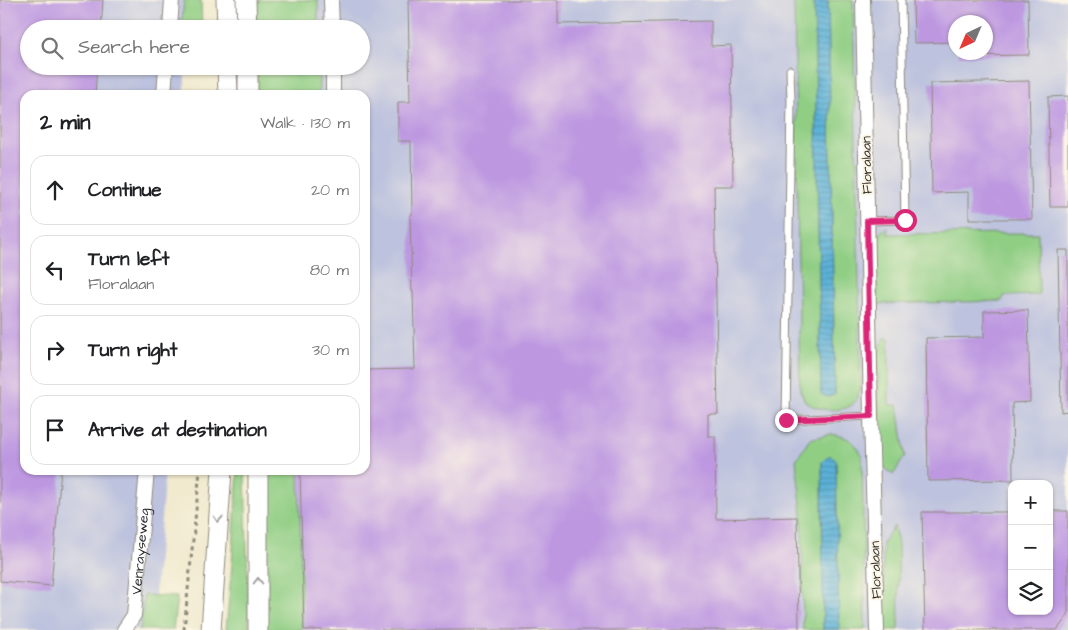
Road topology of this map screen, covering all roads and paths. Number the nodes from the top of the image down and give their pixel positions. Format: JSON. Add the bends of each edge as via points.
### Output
{"nodes":[{"id":1,"x":172,"y":0,"type":"edge"},
{"id":2,"x":226,"y":0,"type":"edge"},
{"id":3,"x":246,"y":0,"type":"edge"},
{"id":4,"x":331,"y":0,"type":"edge"},
{"id":5,"x":863,"y":0,"type":"edge"},
{"id":6,"x":901,"y":0,"type":"edge"},
{"id":7,"x":171,"y":20,"type":"edge"},
{"id":8,"x":227,"y":20,"type":"edge"},
{"id":9,"x":247,"y":20,"type":"edge"},
{"id":10,"x":332,"y":20,"type":"edge"},
{"id":11,"x":790,"y":70,"type":"dead end"},
{"id":12,"x":165,"y":75,"type":"edge"},
{"id":13,"x":227,"y":75,"type":"edge"},
{"id":14,"x":248,"y":75,"type":"edge"},
{"id":15,"x":333,"y":75,"type":"edge"},
{"id":16,"x":164,"y":90,"type":"edge"},
{"id":17,"x":228,"y":90,"type":"edge"},
{"id":18,"x":248,"y":90,"type":"edge"},
{"id":19,"x":334,"y":90,"type":"edge"},
{"id":20,"x":867,"y":221,"type":"junction"},
{"id":21,"x":871,"y":416,"type":"junction"},
{"id":22,"x":146,"y":475,"type":"edge"},
{"id":23,"x":200,"y":475,"type":"edge"},
{"id":24,"x":222,"y":475,"type":"edge"},
{"id":25,"x":258,"y":475,"type":"edge"},
{"id":26,"x":124,"y":630,"type":"edge"},
{"id":27,"x":184,"y":630,"type":"edge"},
{"id":28,"x":211,"y":630,"type":"edge"},
{"id":29,"x":258,"y":630,"type":"edge"},
{"id":30,"x":877,"y":630,"type":"edge"}],
"edges":[{"from":1,"to":7,"type":"street"},
{"from":2,"to":8,"type":"main road"},
{"from":3,"to":9,"type":"main road"},
{"from":4,"to":10,"type":"street"},
{"from":5,"to":20,"type":"street","name":"Floralaan"},
{"from":6,"to":20,"type":"lane","via":[[905,220]]},
{"from":11,"to":21,"type":"lane","via":[[786,420]]},
{"from":12,"to":16,"type":"street"},
{"from":13,"to":17,"type":"main road"},
{"from":14,"to":18,"type":"main road"},
{"from":15,"to":19,"type":"street"},
{"from":20,"to":21,"type":"street","name":"Floralaan"},
{"from":21,"to":30,"type":"street","name":"Floralaan"},
{"from":22,"to":26,"type":"street","name":"Venrayseweg","via":[[134,615]]},
{"from":23,"to":27,"type":"path"},
{"from":24,"to":28,"type":"main road","one_way":true},
{"from":29,"to":25,"type":"main road","one_way":true}]}
